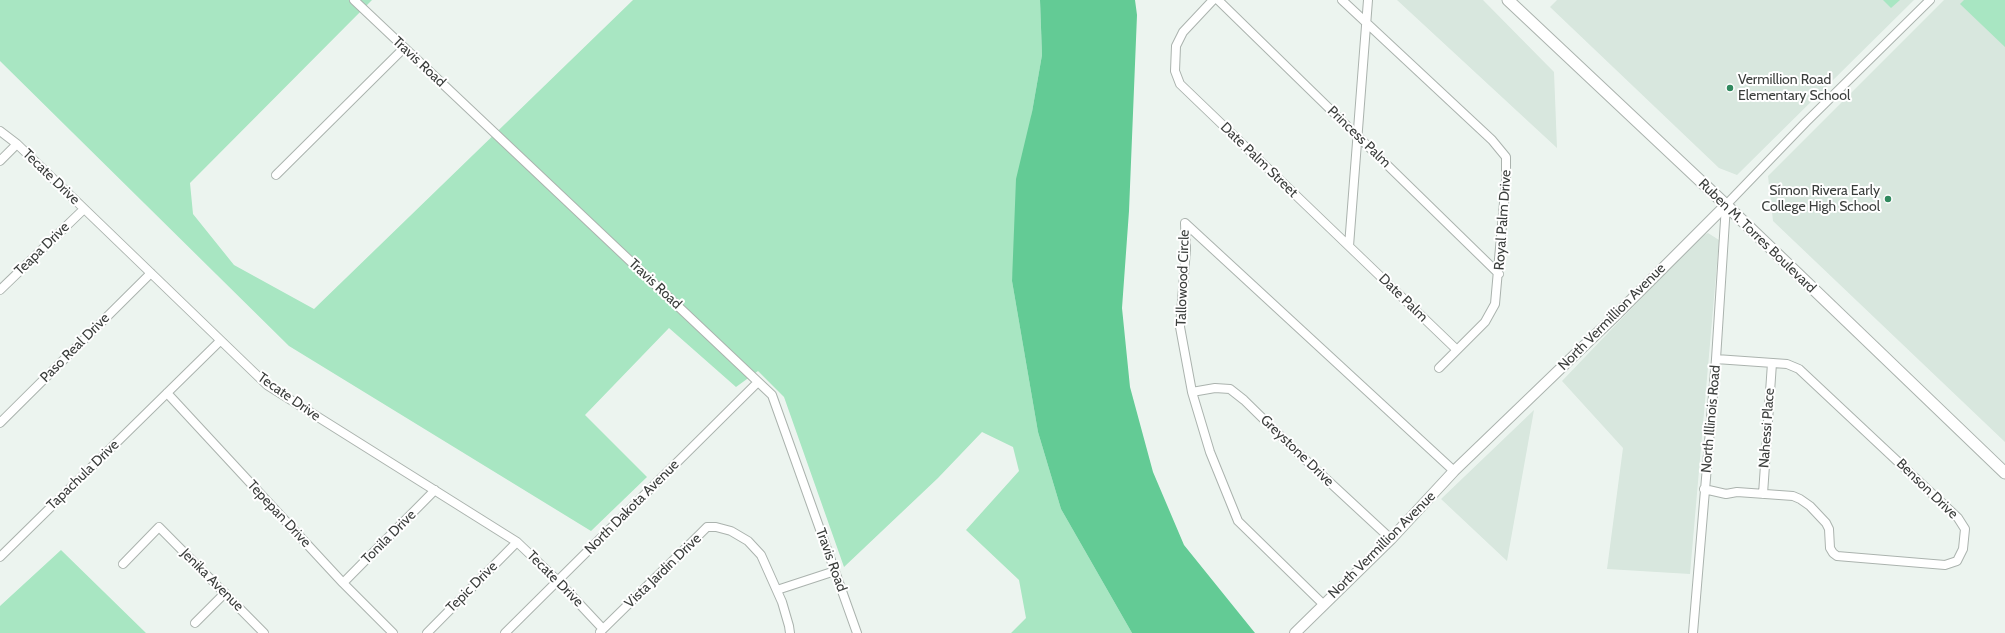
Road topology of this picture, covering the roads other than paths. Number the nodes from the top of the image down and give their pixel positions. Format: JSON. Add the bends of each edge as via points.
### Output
{"nodes":[{"id":1,"x":354,"y":0,"type":"edge"},
{"id":2,"x":1213,"y":0,"type":"edge"},
{"id":3,"x":1218,"y":0,"type":"edge"},
{"id":4,"x":1342,"y":0,"type":"edge"},
{"id":5,"x":1368,"y":0,"type":"edge"},
{"id":6,"x":1508,"y":0,"type":"edge"},
{"id":7,"x":1930,"y":0,"type":"edge"},
{"id":8,"x":1366,"y":22,"type":"junction"},
{"id":9,"x":404,"y":48,"type":"junction"},
{"id":10,"x":0,"y":131,"type":"edge"},
{"id":11,"x":1357,"y":136,"type":"junction"},
{"id":12,"x":17,"y":144,"type":"junction"},
{"id":13,"x":0,"y":160,"type":"edge"},
{"id":14,"x":276,"y":175,"type":"dead end"},
{"id":15,"x":1726,"y":205,"type":"junction"},
{"id":16,"x":84,"y":209,"type":"junction"},
{"id":17,"x":1348,"y":246,"type":"junction"},
{"id":18,"x":150,"y":273,"type":"junction"},
{"id":19,"x":1499,"y":274,"type":"junction"},
{"id":20,"x":0,"y":290,"type":"edge"},
{"id":21,"x":220,"y":341,"type":"junction"},
{"id":22,"x":1457,"y":350,"type":"junction"},
{"id":23,"x":1716,"y":359,"type":"junction"},
{"id":24,"x":1772,"y":363,"type":"junction"},
{"id":25,"x":1439,"y":368,"type":"dead end"},
{"id":26,"x":758,"y":382,"type":"junction"},
{"id":27,"x":1192,"y":392,"type":"junction"},
{"id":28,"x":167,"y":393,"type":"junction"},
{"id":29,"x":0,"y":423,"type":"edge"},
{"id":30,"x":1454,"y":471,"type":"junction"},
{"id":31,"x":2005,"y":473,"type":"edge"},
{"id":32,"x":1704,"y":489,"type":"junction"},
{"id":33,"x":435,"y":490,"type":"junction"},
{"id":34,"x":1763,"y":494,"type":"junction"},
{"id":35,"x":1392,"y":539,"type":"junction"},
{"id":36,"x":518,"y":542,"type":"junction"},
{"id":37,"x":0,"y":557,"type":"edge"},
{"id":38,"x":123,"y":564,"type":"dead end"},
{"id":39,"x":835,"y":571,"type":"junction"},
{"id":40,"x":558,"y":581,"type":"junction"},
{"id":41,"x":343,"y":583,"type":"junction"},
{"id":42,"x":777,"y":590,"type":"junction"},
{"id":43,"x":225,"y":593,"type":"junction"},
{"id":44,"x":1323,"y":604,"type":"junction"},
{"id":45,"x":195,"y":623,"type":"dead end"},
{"id":46,"x":601,"y":631,"type":"edge"},
{"id":47,"x":264,"y":633,"type":"edge"},
{"id":48,"x":393,"y":633,"type":"edge"},
{"id":49,"x":427,"y":633,"type":"edge"},
{"id":50,"x":505,"y":633,"type":"edge"},
{"id":51,"x":790,"y":633,"type":"edge"},
{"id":52,"x":857,"y":633,"type":"edge"},
{"id":53,"x":1295,"y":633,"type":"edge"},
{"id":54,"x":1693,"y":633,"type":"edge"}],
"edges":[{"from":1,"to":9,"type":"street","name":"Travis Road"},
{"from":2,"to":17,"type":"street","name":"Date Palm Street","via":[[1182,32],[1176,46],[1174,71],[1180,84]]},
{"from":3,"to":11,"type":"street","name":"Princess Palm"},
{"from":4,"to":8,"type":"street","name":"Royal Palm Drive"},
{"from":5,"to":8,"type":"street"},
{"from":6,"to":15,"type":"main road","name":"Ruben M. Torres Boulevard"},
{"from":7,"to":15,"type":"street","name":"North Vermillion Avenue"},
{"from":8,"to":11,"type":"street"},
{"from":8,"to":19,"type":"street","name":"Royal Palm Drive","via":[[1492,140],[1506,157]]},
{"from":9,"to":14,"type":"street"},
{"from":9,"to":26,"type":"street","name":"Travis Road"},
{"from":10,"to":12,"type":"street","name":"Tecate Drive"},
{"from":11,"to":17,"type":"street"},
{"from":11,"to":19,"type":"street","name":"Princess Palm"},
{"from":12,"to":13,"type":"street"},
{"from":12,"to":16,"type":"street","name":"Tecate Drive"},
{"from":15,"to":23,"type":"street","name":"North Illinois Road"},
{"from":15,"to":30,"type":"street","name":"North Vermillion Avenue"},
{"from":15,"to":31,"type":"main road","name":"Ruben M. Torres Boulevard"},
{"from":16,"to":18,"type":"street","name":"Tecate Drive"},
{"from":16,"to":20,"type":"street","name":"Teapa Drive"},
{"from":17,"to":22,"type":"street","name":"Date Palm"},
{"from":18,"to":21,"type":"street","name":"Tecate Drive"},
{"from":18,"to":29,"type":"street","name":"Paso Real Drive"},
{"from":19,"to":22,"type":"street","name":"Royal Palm Drive","via":[[1495,304],[1485,322]]},
{"from":21,"to":28,"type":"street","name":"Tapachula Drive"},
{"from":21,"to":33,"type":"street","name":"Tecate Drive","via":[[266,385]]},
{"from":22,"to":25,"type":"street","name":"Royal Palm Drive"},
{"from":23,"to":24,"type":"street","name":"Benson Drive"},
{"from":23,"to":32,"type":"street","name":"North Illinois Road"},
{"from":24,"to":34,"type":"street","name":"Nahessi Place"},
{"from":24,"to":34,"type":"street","name":"Benson Drive","via":[[1787,364],[1799,369],[1958,518],[1965,529],[1963,549],[1957,561],[1945,565],[1837,556],[1830,548],[1829,529],[1826,523],[1810,506],[1793,496]]},
{"from":26,"to":39,"type":"street","name":"Travis Road","via":[[772,395]]},
{"from":26,"to":40,"type":"street","name":"North Dakota Avenue"},
{"from":27,"to":30,"type":"street","name":"Tallowood Circle","via":[[1180,327],[1186,249],[1184,223]]},
{"from":27,"to":35,"type":"street","name":"Greystone Drive","via":[[1215,388],[1230,389]]},
{"from":27,"to":44,"type":"street","name":"Tallowood Circle","via":[[1210,452],[1238,521]]},
{"from":28,"to":37,"type":"street","name":"Tapachula Drive"},
{"from":28,"to":41,"type":"street","name":"Tepepan Drive"},
{"from":30,"to":35,"type":"street","name":"North Vermillion Avenue"},
{"from":32,"to":34,"type":"street","name":"Benson Drive","via":[[1726,494]]},
{"from":32,"to":54,"type":"street","name":"North Illinois Road"},
{"from":33,"to":36,"type":"street","name":"Tecate Drive"},
{"from":33,"to":41,"type":"street","name":"Tonila Drive"},
{"from":35,"to":44,"type":"street","name":"North Vermillion Avenue"},
{"from":36,"to":40,"type":"street","name":"Tecate Drive"},
{"from":36,"to":49,"type":"street","name":"Tepic Drive"},
{"from":38,"to":43,"type":"street","name":"Jenika Avenue","via":[[159,527]]},
{"from":39,"to":42,"type":"street"},
{"from":39,"to":52,"type":"street","name":"Travis Road"},
{"from":40,"to":46,"type":"street","name":"Tecate Drive"},
{"from":40,"to":50,"type":"street","name":"North Dakota Avenue"},
{"from":41,"to":48,"type":"street","name":"Tepepan Drive"},
{"from":42,"to":46,"type":"street","name":"Vista Jardin Drive","via":[[761,555],[748,541],[731,531],[707,527]]},
{"from":42,"to":51,"type":"street","name":"Vista Jardin Drive"},
{"from":43,"to":45,"type":"street"},
{"from":43,"to":47,"type":"street","name":"Jenika Avenue"},
{"from":44,"to":53,"type":"street","name":"North Vermillion Avenue"}]}
